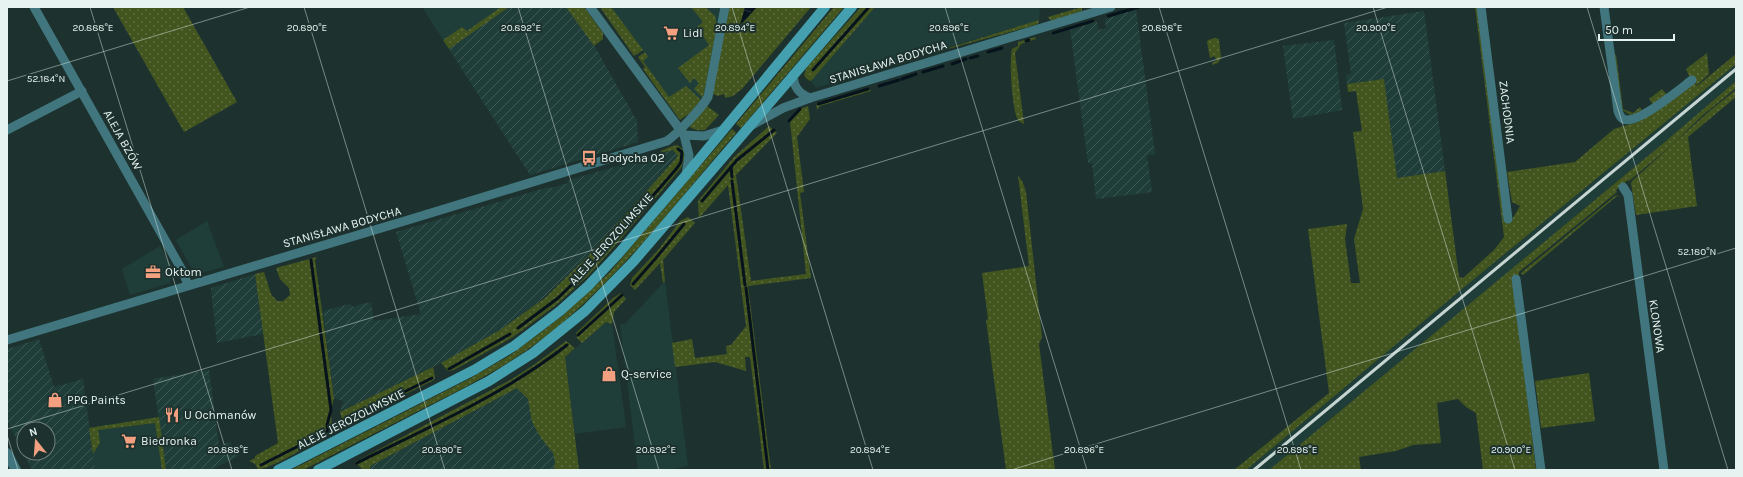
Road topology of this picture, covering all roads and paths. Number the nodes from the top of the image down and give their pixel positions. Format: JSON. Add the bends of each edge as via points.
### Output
{"nodes":[{"id":1,"x":34,"y":7,"type":"edge"},
{"id":2,"x":590,"y":7,"type":"edge"},
{"id":3,"x":725,"y":7,"type":"edge"},
{"id":4,"x":825,"y":7,"type":"edge"},
{"id":5,"x":852,"y":7,"type":"edge"},
{"id":6,"x":1111,"y":7,"type":"edge"},
{"id":7,"x":1481,"y":7,"type":"edge"},
{"id":8,"x":1604,"y":7,"type":"edge"},
{"id":9,"x":793,"y":75,"type":"junction"},
{"id":10,"x":1692,"y":80,"type":"dead end"},
{"id":11,"x":82,"y":91,"type":"junction"},
{"id":12,"x":810,"y":98,"type":"junction"},
{"id":13,"x":748,"y":128,"type":"junction"},
{"id":14,"x":7,"y":130,"type":"edge"},
{"id":15,"x":723,"y":130,"type":"junction"},
{"id":16,"x":682,"y":133,"type":"junction"},
{"id":17,"x":686,"y":175,"type":"junction"},
{"id":18,"x":1624,"y":187,"type":"dead end"},
{"id":19,"x":1508,"y":219,"type":"dead end"},
{"id":20,"x":1516,"y":279,"type":"dead end"},
{"id":21,"x":188,"y":285,"type":"junction"},
{"id":22,"x":7,"y":340,"type":"edge"},
{"id":23,"x":7,"y":453,"type":"edge"},
{"id":24,"x":16,"y":470,"type":"edge"},
{"id":25,"x":278,"y":470,"type":"edge"},
{"id":26,"x":318,"y":470,"type":"edge"},
{"id":27,"x":1541,"y":470,"type":"edge"},
{"id":28,"x":1664,"y":470,"type":"edge"}],
"edges":[{"from":1,"to":11,"type":"street","name":"ALEJA BZÓW"},
{"from":2,"to":16,"type":"street"},
{"from":3,"to":16,"type":"street","name":"STANISŁAWA BODYCHA","via":[[708,97]]},
{"from":4,"to":15,"type":"main road","name":"ALEJE JEROZOLIMSKIE"},
{"from":5,"to":9,"type":"main road"},
{"from":6,"to":12,"type":"street","name":"STANISŁAWA BODYCHA"},
{"from":7,"to":19,"type":"street","name":"ZACHODNIA"},
{"from":8,"to":10,"type":"street","via":[[1621,118],[1632,120],[1644,114]]},
{"from":9,"to":12,"type":"street","via":[[796,89]]},
{"from":9,"to":13,"type":"main road"},
{"from":11,"to":14,"type":"street"},
{"from":11,"to":21,"type":"street","name":"ALEJA BZÓW"},
{"from":12,"to":13,"type":"street","name":"STANISŁAWA BODYCHA","via":[[783,108]]},
{"from":13,"to":26,"type":"main road","via":[[634,261],[602,296],[564,330],[489,381]]},
{"from":15,"to":16,"type":"street","via":[[704,136]]},
{"from":15,"to":17,"type":"main road","name":"ALEJE JEROZOLIMSKIE"},
{"from":16,"to":17,"type":"street","via":[[689,155]]},
{"from":16,"to":21,"type":"street","name":"STANISŁAWA BODYCHA","via":[[659,144]]},
{"from":17,"to":25,"type":"main road","name":"ALEJE JEROZOLIMSKIE","via":[[607,267],[573,300],[529,336],[454,381]]},
{"from":18,"to":28,"type":"street","name":"KLONOWA","via":[[1628,194]]},
{"from":20,"to":27,"type":"street"},
{"from":21,"to":22,"type":"street","name":"STANISŁAWA BODYCHA"},
{"from":23,"to":24,"type":"street"}]}
